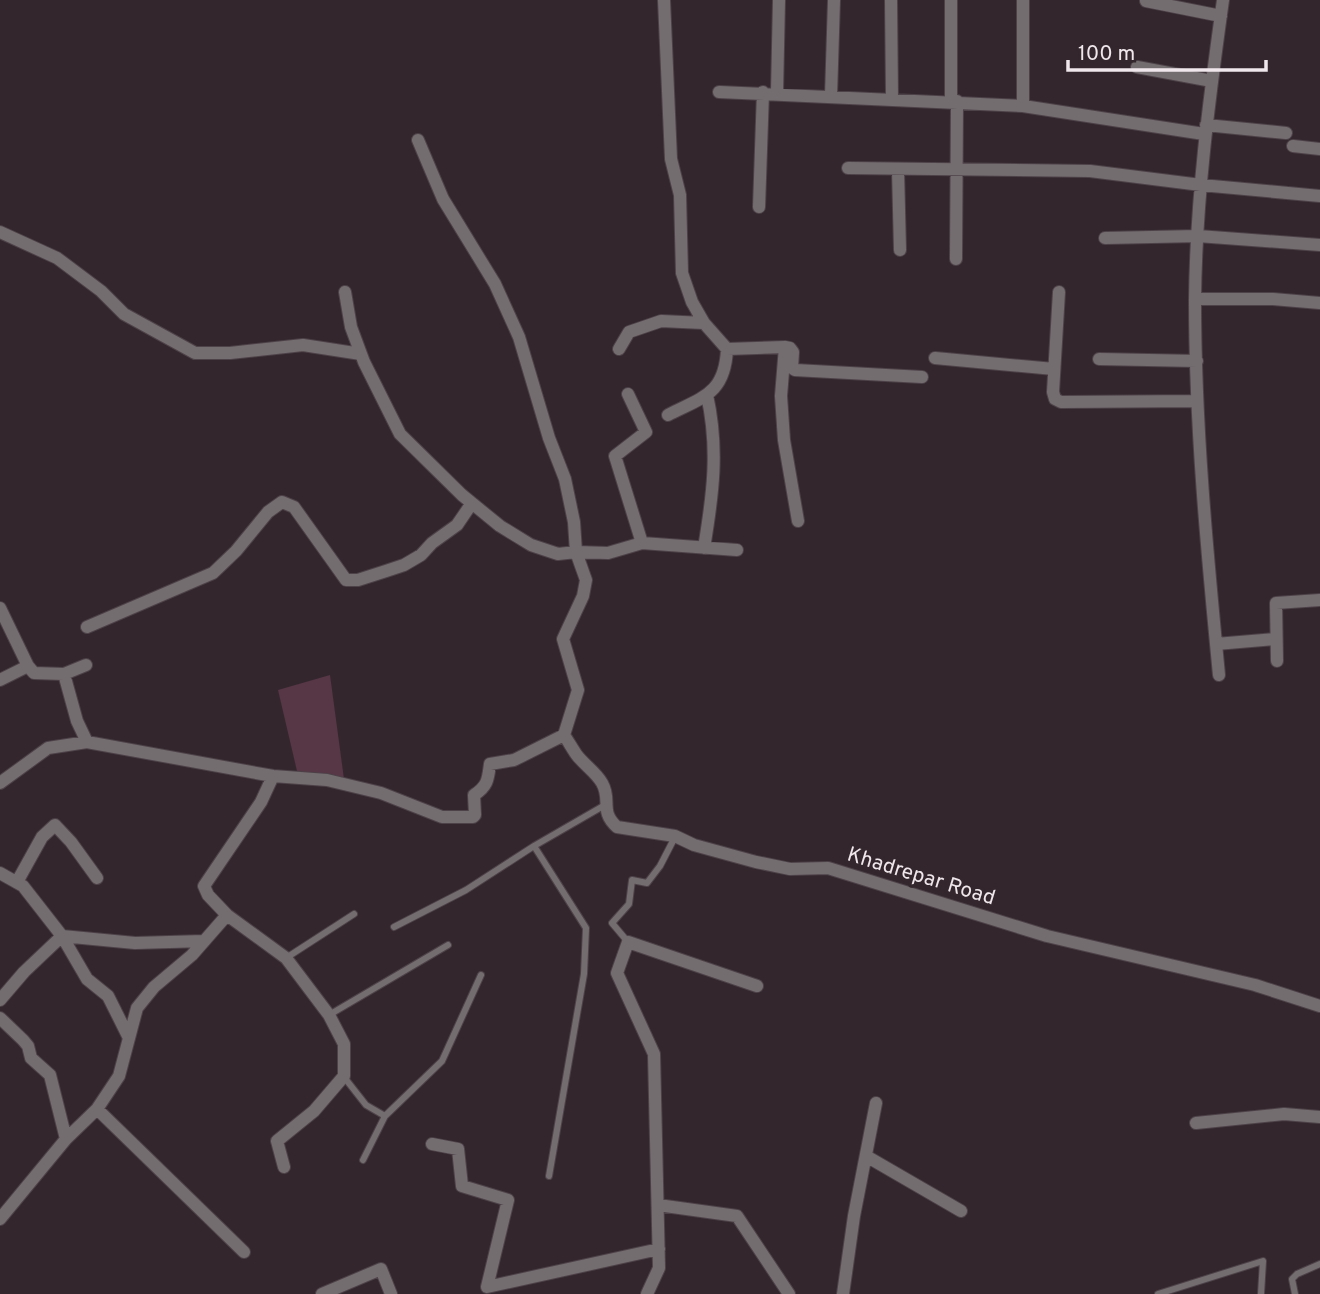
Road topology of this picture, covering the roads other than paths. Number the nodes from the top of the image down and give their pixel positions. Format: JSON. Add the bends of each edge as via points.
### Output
{"nodes":[{"id":1,"x":664,"y":0,"type":"edge"},
{"id":2,"x":779,"y":0,"type":"edge"},
{"id":3,"x":834,"y":0,"type":"edge"},
{"id":4,"x":891,"y":0,"type":"edge"},
{"id":5,"x":951,"y":0,"type":"edge"},
{"id":6,"x":1023,"y":0,"type":"edge"},
{"id":7,"x":1223,"y":0,"type":"edge"},
{"id":8,"x":1146,"y":1,"type":"edge"},
{"id":9,"x":1221,"y":16,"type":"junction"},
{"id":10,"x":1137,"y":67,"type":"dead end"},
{"id":11,"x":1212,"y":81,"type":"junction"},
{"id":12,"x":719,"y":92,"type":"dead end"},
{"id":13,"x":763,"y":92,"type":"junction"},
{"id":14,"x":777,"y":93,"type":"junction"},
{"id":15,"x":831,"y":96,"type":"junction"},
{"id":16,"x":892,"y":98,"type":"junction"},
{"id":17,"x":954,"y":101,"type":"junction"},
{"id":18,"x":1023,"y":106,"type":"junction"},
{"id":19,"x":1205,"y":130,"type":"junction"},
{"id":20,"x":1286,"y":133,"type":"dead end"},
{"id":21,"x":418,"y":140,"type":"dead end"},
{"id":22,"x":1293,"y":146,"type":"dead end"},
{"id":23,"x":1320,"y":149,"type":"edge"},
{"id":24,"x":848,"y":168,"type":"dead end"},
{"id":25,"x":898,"y":170,"type":"junction"},
{"id":26,"x":957,"y":170,"type":"junction"},
{"id":27,"x":1200,"y":185,"type":"junction"},
{"id":28,"x":1320,"y":196,"type":"edge"},
{"id":29,"x":758,"y":207,"type":"dead end"},
{"id":30,"x":0,"y":232,"type":"edge"},
{"id":31,"x":1198,"y":236,"type":"junction"},
{"id":32,"x":1105,"y":237,"type":"dead end"},
{"id":33,"x":1320,"y":245,"type":"edge"},
{"id":34,"x":900,"y":250,"type":"dead end"},
{"id":35,"x":956,"y":259,"type":"dead end"},
{"id":36,"x":345,"y":292,"type":"dead end"},
{"id":37,"x":1059,"y":292,"type":"dead end"},
{"id":38,"x":1195,"y":299,"type":"junction"},
{"id":39,"x":1320,"y":303,"type":"edge"},
{"id":40,"x":704,"y":323,"type":"junction"},
{"id":41,"x":785,"y":347,"type":"junction"},
{"id":42,"x":620,"y":349,"type":"dead end"},
{"id":43,"x":727,"y":349,"type":"junction"},
{"id":44,"x":361,"y":354,"type":"junction"},
{"id":45,"x":935,"y":358,"type":"dead end"},
{"id":46,"x":1098,"y":359,"type":"dead end"},
{"id":47,"x":1196,"y":361,"type":"junction"},
{"id":48,"x":1054,"y":369,"type":"junction"},
{"id":49,"x":922,"y":377,"type":"dead end"},
{"id":50,"x":628,"y":394,"type":"dead end"},
{"id":51,"x":707,"y":395,"type":"junction"},
{"id":52,"x":1197,"y":401,"type":"junction"},
{"id":53,"x":668,"y":415,"type":"dead end"},
{"id":54,"x":472,"y":503,"type":"junction"},
{"id":55,"x":798,"y":521,"type":"dead end"},
{"id":56,"x":642,"y":544,"type":"junction"},
{"id":57,"x":704,"y":548,"type":"junction"},
{"id":58,"x":737,"y":550,"type":"dead end"},
{"id":59,"x":576,"y":552,"type":"junction"},
{"id":60,"x":1320,"y":600,"type":"edge"},
{"id":61,"x":0,"y":608,"type":"edge"},
{"id":62,"x":87,"y":627,"type":"dead end"},
{"id":63,"x":1275,"y":639,"type":"junction"},
{"id":64,"x":1216,"y":644,"type":"junction"},
{"id":65,"x":1277,"y":661,"type":"dead end"},
{"id":66,"x":86,"y":665,"type":"dead end"},
{"id":67,"x":28,"y":666,"type":"junction"},
{"id":68,"x":64,"y":674,"type":"junction"},
{"id":69,"x":1219,"y":675,"type":"dead end"},
{"id":70,"x":0,"y":680,"type":"edge"},
{"id":71,"x":564,"y":735,"type":"junction"},
{"id":72,"x":87,"y":742,"type":"junction"},
{"id":73,"x":273,"y":776,"type":"junction"},
{"id":74,"x":0,"y":783,"type":"edge"},
{"id":75,"x":606,"y":804,"type":"junction"},
{"id":76,"x":676,"y":836,"type":"junction"},
{"id":77,"x":534,"y":846,"type":"junction"},
{"id":78,"x":0,"y":873,"type":"edge"},
{"id":79,"x":97,"y":878,"type":"dead end"},
{"id":80,"x":17,"y":882,"type":"junction"},
{"id":81,"x":228,"y":915,"type":"junction"},
{"id":82,"x":354,"y":915,"type":"dead end"},
{"id":83,"x":394,"y":927,"type":"dead end"},
{"id":84,"x":62,"y":936,"type":"junction"},
{"id":85,"x":204,"y":941,"type":"junction"},
{"id":86,"x":628,"y":942,"type":"junction"},
{"id":87,"x":447,"y":945,"type":"dead end"},
{"id":88,"x":286,"y":958,"type":"junction"},
{"id":89,"x":481,"y":975,"type":"dead end"},
{"id":90,"x":757,"y":986,"type":"dead end"},
{"id":91,"x":0,"y":1000,"type":"edge"},
{"id":92,"x":1320,"y":1006,"type":"edge"},
{"id":93,"x":329,"y":1015,"type":"junction"},
{"id":94,"x":0,"y":1018,"type":"edge"},
{"id":95,"x":129,"y":1038,"type":"junction"},
{"id":96,"x":344,"y":1076,"type":"junction"},
{"id":97,"x":876,"y":1104,"type":"dead end"},
{"id":98,"x":97,"y":1109,"type":"junction"},
{"id":99,"x":385,"y":1116,"type":"junction"},
{"id":100,"x":1320,"y":1117,"type":"edge"},
{"id":101,"x":1196,"y":1123,"type":"dead end"},
{"id":102,"x":66,"y":1139,"type":"junction"},
{"id":103,"x":432,"y":1144,"type":"dead end"},
{"id":104,"x":866,"y":1156,"type":"junction"},
{"id":105,"x":363,"y":1160,"type":"dead end"},
{"id":106,"x":284,"y":1167,"type":"dead end"},
{"id":107,"x":549,"y":1176,"type":"dead end"},
{"id":108,"x":658,"y":1205,"type":"junction"},
{"id":109,"x":961,"y":1211,"type":"dead end"},
{"id":110,"x":0,"y":1219,"type":"edge"},
{"id":111,"x":659,"y":1249,"type":"junction"},
{"id":112,"x":244,"y":1252,"type":"dead end"},
{"id":113,"x":1320,"y":1264,"type":"edge"},
{"id":114,"x":322,"y":1294,"type":"edge"},
{"id":115,"x":391,"y":1294,"type":"edge"},
{"id":116,"x":647,"y":1294,"type":"edge"},
{"id":117,"x":789,"y":1294,"type":"edge"},
{"id":118,"x":843,"y":1294,"type":"edge"},
{"id":119,"x":1158,"y":1294,"type":"edge"},
{"id":120,"x":1261,"y":1294,"type":"edge"},
{"id":121,"x":1295,"y":1294,"type":"edge"}],
"edges":[{"from":1,"to":40,"type":"street","via":[[682,273]]},
{"from":2,"to":14,"type":"street"},
{"from":3,"to":15,"type":"street"},
{"from":4,"to":16,"type":"street"},
{"from":5,"to":17,"type":"street"},
{"from":6,"to":18,"type":"street"},
{"from":7,"to":9,"type":"street"},
{"from":8,"to":9,"type":"street"},
{"from":9,"to":11,"type":"street"},
{"from":10,"to":11,"type":"street"},
{"from":11,"to":19,"type":"street"},
{"from":12,"to":13,"type":"street"},
{"from":13,"to":14,"type":"street"},
{"from":13,"to":29,"type":"street"},
{"from":14,"to":15,"type":"street"},
{"from":15,"to":16,"type":"street"},
{"from":16,"to":17,"type":"street"},
{"from":17,"to":18,"type":"street"},
{"from":17,"to":26,"type":"street"},
{"from":18,"to":19,"type":"street"},
{"from":19,"to":20,"type":"street"},
{"from":19,"to":27,"type":"street"},
{"from":21,"to":59,"type":"street","via":[[443,199],[495,284],[525,351],[565,479]]},
{"from":22,"to":23,"type":"street"},
{"from":24,"to":25,"type":"street"},
{"from":25,"to":26,"type":"street"},
{"from":25,"to":34,"type":"street"},
{"from":26,"to":27,"type":"street","via":[[1090,171]]},
{"from":26,"to":35,"type":"street"},
{"from":27,"to":28,"type":"street"},
{"from":27,"to":31,"type":"street"},
{"from":30,"to":44,"type":"street","via":[[57,258],[124,314],[195,353],[303,345]]},
{"from":31,"to":32,"type":"street"},
{"from":31,"to":33,"type":"street"},
{"from":31,"to":38,"type":"street"},
{"from":36,"to":44,"type":"street"},
{"from":37,"to":48,"type":"street"},
{"from":38,"to":39,"type":"street"},
{"from":38,"to":47,"type":"street"},
{"from":40,"to":42,"type":"street","via":[[661,321],[629,332]]},
{"from":40,"to":43,"type":"street"},
{"from":41,"to":43,"type":"street"},
{"from":41,"to":49,"type":"street","via":[[793,352],[795,370]]},
{"from":41,"to":55,"type":"street","via":[[784,440]]},
{"from":43,"to":51,"type":"street","via":[[720,384]]},
{"from":44,"to":54,"type":"street","via":[[400,434]]},
{"from":45,"to":48,"type":"street"},
{"from":46,"to":47,"type":"street"},
{"from":47,"to":52,"type":"street"},
{"from":48,"to":52,"type":"street","via":[[1053,391],[1060,402]]},
{"from":50,"to":56,"type":"street","via":[[646,432],[615,456]]},
{"from":51,"to":53,"type":"street"},
{"from":51,"to":57,"type":"street","via":[[715,462]]},
{"from":52,"to":64,"type":"street"},
{"from":54,"to":59,"type":"street","via":[[531,545],[558,554]]},
{"from":54,"to":62,"type":"street","via":[[457,525],[421,555],[404,565],[346,580],[294,507],[282,502],[213,573]]},
{"from":56,"to":57,"type":"street"},
{"from":56,"to":59,"type":"street","via":[[608,553]]},
{"from":57,"to":58,"type":"street"},
{"from":59,"to":71,"type":"street","via":[[586,580],[563,639],[578,690]]},
{"from":60,"to":63,"type":"street","via":[[1276,603]]},
{"from":61,"to":67,"type":"street"},
{"from":63,"to":64,"type":"street"},
{"from":63,"to":65,"type":"street"},
{"from":64,"to":69,"type":"street"},
{"from":66,"to":68,"type":"street"},
{"from":67,"to":68,"type":"street","via":[[34,673]]},
{"from":67,"to":70,"type":"street"},
{"from":68,"to":72,"type":"street"},
{"from":71,"to":73,"type":"street","via":[[514,760],[490,764],[489,780],[474,795],[473,817],[442,817],[382,793],[327,780]]},
{"from":71,"to":75,"type":"street","name":"Khadrepar Road","via":[[602,782]]},
{"from":72,"to":73,"type":"street"},
{"from":72,"to":74,"type":"street","via":[[48,748]]},
{"from":73,"to":81,"type":"street","via":[[261,802],[204,886]]},
{"from":75,"to":76,"type":"street","name":"Khadrepar Road","via":[[617,827]]},
{"from":75,"to":77,"type":"lane"},
{"from":76,"to":86,"type":"lane","via":[[647,883],[632,880],[629,904],[612,923]]},
{"from":76,"to":92,"type":"street","name":"Khadrepar Road","via":[[756,862],[790,869],[828,868],[1047,936],[1255,985]]},
{"from":77,"to":83,"type":"lane","via":[[466,890]]},
{"from":77,"to":107,"type":"lane","via":[[586,928],[584,974]]},
{"from":78,"to":80,"type":"street"},
{"from":79,"to":80,"type":"street","via":[[55,825],[42,837]]},
{"from":80,"to":84,"type":"street"},
{"from":81,"to":85,"type":"street"},
{"from":81,"to":88,"type":"street"},
{"from":82,"to":88,"type":"lane"},
{"from":84,"to":85,"type":"street","via":[[135,943]]},
{"from":84,"to":91,"type":"street"},
{"from":84,"to":95,"type":"street","via":[[87,979],[108,996]]},
{"from":85,"to":95,"type":"street","via":[[136,1008]]},
{"from":86,"to":90,"type":"street"},
{"from":86,"to":108,"type":"street","via":[[617,973],[654,1054]]},
{"from":87,"to":93,"type":"lane"},
{"from":88,"to":93,"type":"street"},
{"from":89,"to":99,"type":"lane","via":[[442,1061]]},
{"from":93,"to":96,"type":"street","via":[[344,1044]]},
{"from":94,"to":102,"type":"street","via":[[50,1075]]},
{"from":95,"to":98,"type":"street","via":[[119,1076]]},
{"from":96,"to":99,"type":"lane","via":[[366,1105]]},
{"from":96,"to":106,"type":"street","via":[[314,1111],[277,1141]]},
{"from":97,"to":104,"type":"street"},
{"from":98,"to":102,"type":"street"},
{"from":98,"to":112,"type":"street"},
{"from":99,"to":105,"type":"lane"},
{"from":100,"to":101,"type":"street","via":[[1284,1114]]},
{"from":102,"to":110,"type":"street"},
{"from":103,"to":111,"type":"street","via":[[458,1149],[461,1186],[508,1200],[487,1287]]},
{"from":104,"to":109,"type":"street"},
{"from":104,"to":118,"type":"street"},
{"from":108,"to":111,"type":"street"},
{"from":108,"to":117,"type":"street","via":[[737,1216]]},
{"from":111,"to":116,"type":"street","via":[[659,1268]]},
{"from":113,"to":121,"type":"lane","via":[[1292,1279]]},
{"from":114,"to":115,"type":"street","via":[[381,1269]]},
{"from":119,"to":120,"type":"lane","via":[[1263,1261]]}]}
